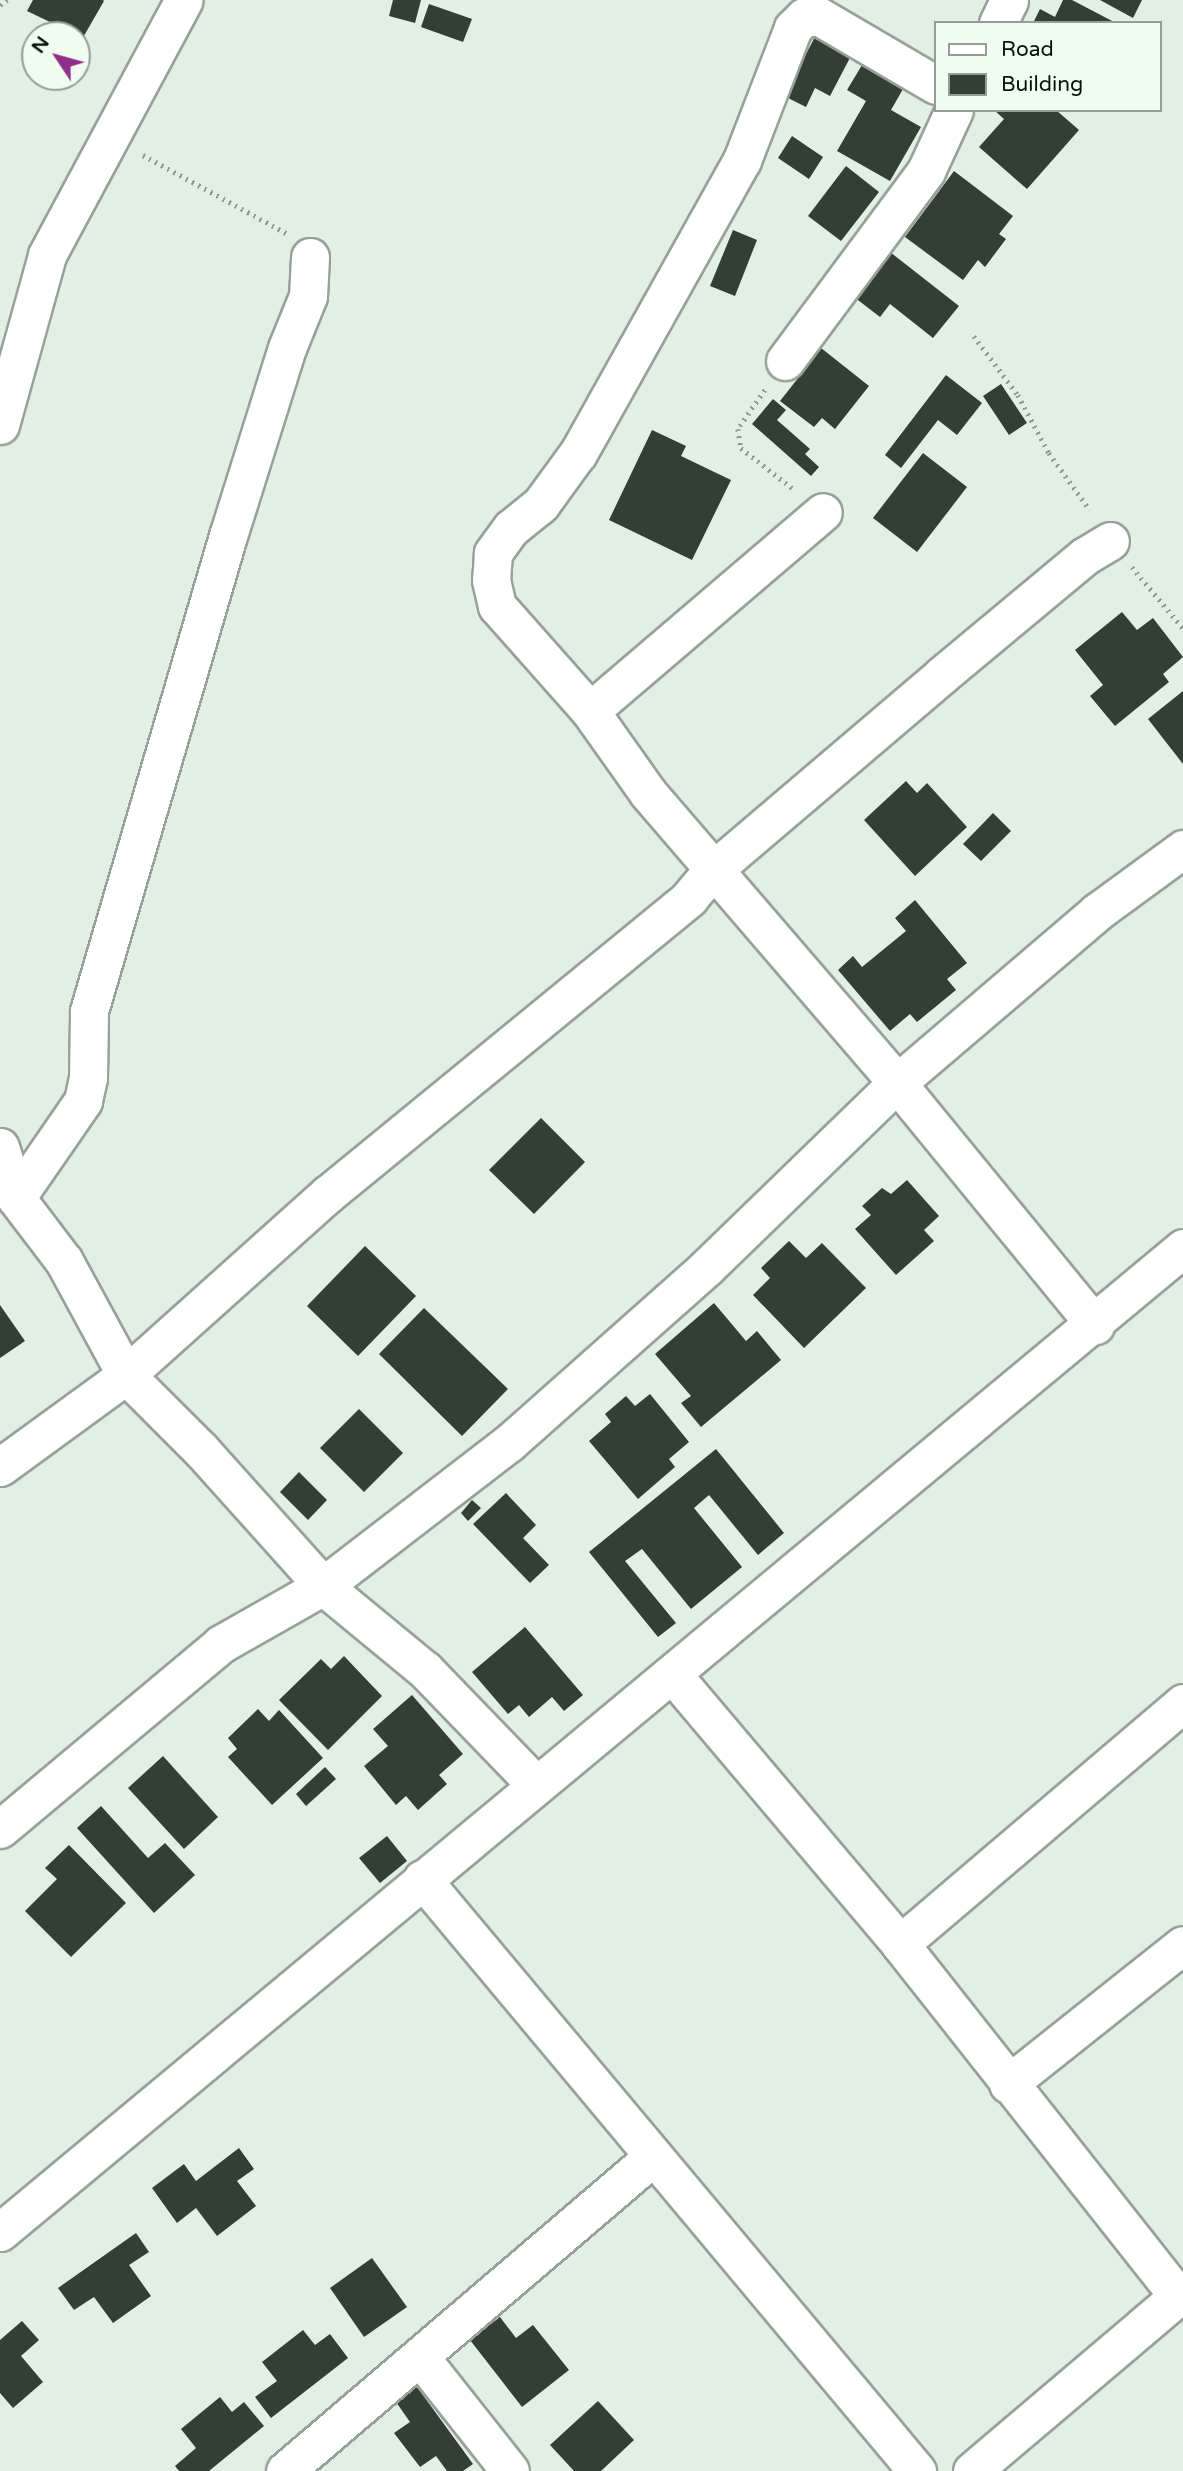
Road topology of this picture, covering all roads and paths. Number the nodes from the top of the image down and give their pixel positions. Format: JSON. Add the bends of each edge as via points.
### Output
{"nodes":[{"id":1,"x":7,"y":0,"type":"edge"},
{"id":2,"x":184,"y":0,"type":"edge"},
{"id":3,"x":1009,"y":0,"type":"edge"},
{"id":4,"x":0,"y":5,"type":"edge"},
{"id":5,"x":999,"y":21,"type":"edge"},
{"id":6,"x":934,"y":84,"type":"edge"},
{"id":7,"x":953,"y":112,"type":"edge"},
{"id":8,"x":111,"y":138,"type":"junction"},
{"id":9,"x":310,"y":257,"type":"joint"},
{"id":10,"x":974,"y":336,"type":"dead end"},
{"id":11,"x":785,"y":361,"type":"joint"},
{"id":12,"x":0,"y":425,"type":"edge"},
{"id":13,"x":823,"y":512,"type":"joint"},
{"id":14,"x":1110,"y":541,"type":"junction"},
{"id":15,"x":1183,"y":628,"type":"edge"},
{"id":16,"x":590,"y":711,"type":"junction"},
{"id":17,"x":1183,"y":849,"type":"edge"},
{"id":18,"x":712,"y":871,"type":"junction"},
{"id":19,"x":897,"y":1083,"type":"junction"},
{"id":20,"x":0,"y":1147,"type":"edge"},
{"id":21,"x":16,"y":1198,"type":"junction"},
{"id":22,"x":1183,"y":1248,"type":"edge"},
{"id":23,"x":1096,"y":1325,"type":"junction"},
{"id":24,"x":127,"y":1375,"type":"junction"},
{"id":25,"x":0,"y":1467,"type":"edge"},
{"id":26,"x":323,"y":1586,"type":"junction"},
{"id":27,"x":673,"y":1675,"type":"junction"},
{"id":28,"x":1183,"y":1703,"type":"edge"},
{"id":29,"x":535,"y":1784,"type":"junction"},
{"id":30,"x":0,"y":1829,"type":"edge"},
{"id":31,"x":422,"y":1879,"type":"junction"},
{"id":32,"x":900,"y":1944,"type":"junction"},
{"id":33,"x":1183,"y":1945,"type":"edge"},
{"id":34,"x":1008,"y":2084,"type":"junction"},
{"id":35,"x":652,"y":2158,"type":"junction"},
{"id":36,"x":0,"y":2232,"type":"edge"},
{"id":37,"x":1180,"y":2294,"type":"edge"},
{"id":38,"x":420,"y":2357,"type":"junction"},
{"id":39,"x":285,"y":2471,"type":"edge"},
{"id":40,"x":510,"y":2471,"type":"edge"},
{"id":41,"x":917,"y":2471,"type":"edge"},
{"id":42,"x":972,"y":2471,"type":"edge"}],
"edges":[{"from":1,"to":4,"type":"path"},
{"from":2,"to":8,"type":"street"},
{"from":3,"to":5,"type":"street"},
{"from":6,"to":16,"type":"street","via":[[820,17],[804,17],[793,28],[742,160],[578,453],[541,504],[511,528],[493,554],[491,580],[497,606]]},
{"from":7,"to":11,"type":"street","via":[[926,170]]},
{"from":8,"to":9,"type":"path","via":[[284,231]]},
{"from":8,"to":12,"type":"street","via":[[47,255]]},
{"from":9,"to":21,"type":"street","via":[[308,296],[228,536],[89,1012],[83,1101]]},
{"from":10,"to":14,"type":"path","via":[[1018,395],[1049,453]]},
{"from":11,"to":13,"type":"path","via":[[738,429],[741,448]]},
{"from":13,"to":16,"type":"street"},
{"from":14,"to":15,"type":"path"},
{"from":14,"to":18,"type":"street","via":[[1075,564]]},
{"from":16,"to":18,"type":"street"},
{"from":17,"to":19,"type":"street","via":[[1097,912]]},
{"from":18,"to":19,"type":"street"},
{"from":18,"to":24,"type":"street","via":[[689,898],[328,1195]]},
{"from":19,"to":23,"type":"street"},
{"from":19,"to":26,"type":"street","via":[[707,1267],[509,1443]]},
{"from":20,"to":21,"type":"street"},
{"from":21,"to":24,"type":"street","via":[[64,1261]]},
{"from":22,"to":23,"type":"street"},
{"from":23,"to":27,"type":"street"},
{"from":24,"to":25,"type":"street"},
{"from":24,"to":26,"type":"street"},
{"from":26,"to":29,"type":"street","via":[[425,1671]]},
{"from":26,"to":30,"type":"street","via":[[221,1644]]},
{"from":27,"to":29,"type":"street"},
{"from":27,"to":32,"type":"street"},
{"from":28,"to":32,"type":"street"},
{"from":29,"to":31,"type":"street"},
{"from":31,"to":35,"type":"street"},
{"from":31,"to":36,"type":"street"},
{"from":32,"to":34,"type":"street"},
{"from":33,"to":34,"type":"street"},
{"from":34,"to":37,"type":"street"},
{"from":35,"to":38,"type":"street"},
{"from":35,"to":41,"type":"street"},
{"from":37,"to":42,"type":"street"},
{"from":38,"to":39,"type":"street"},
{"from":38,"to":40,"type":"street"}]}
